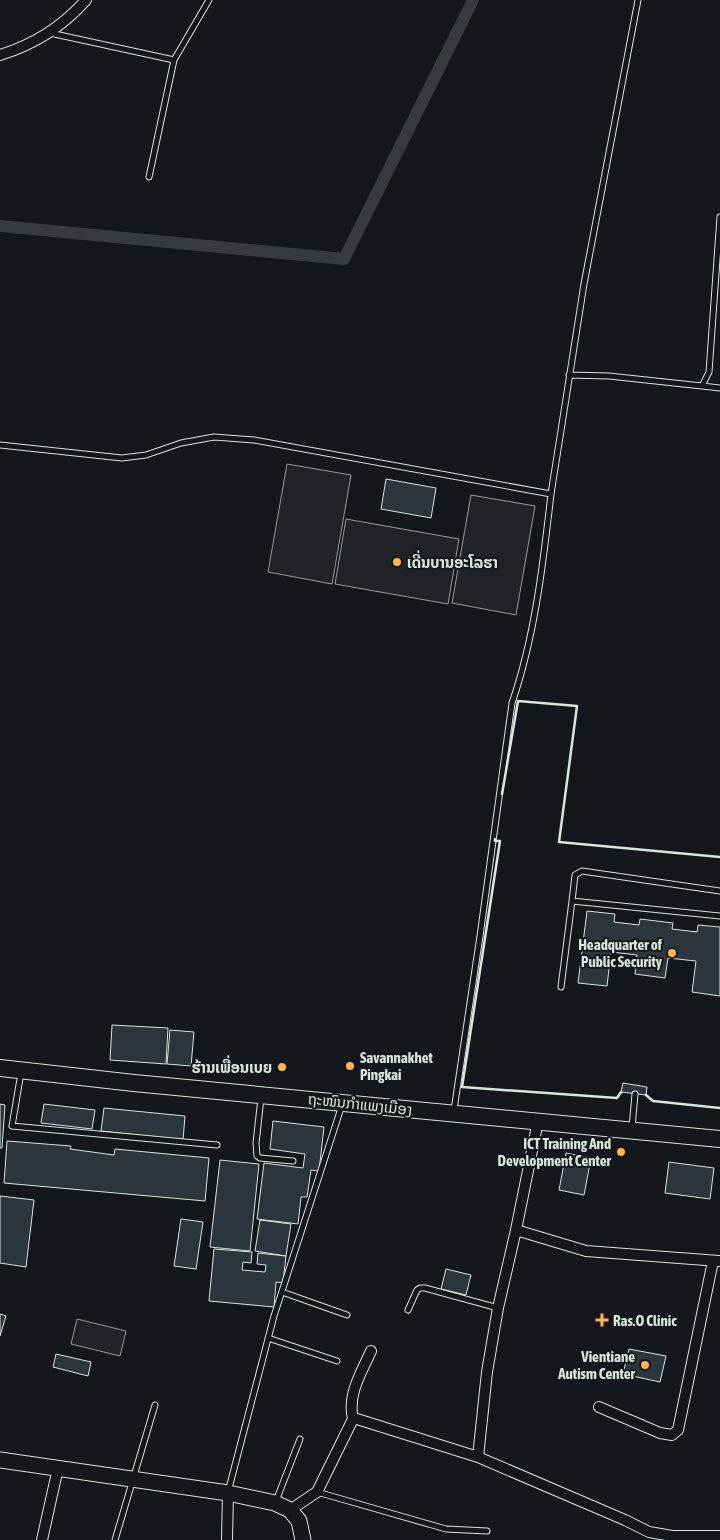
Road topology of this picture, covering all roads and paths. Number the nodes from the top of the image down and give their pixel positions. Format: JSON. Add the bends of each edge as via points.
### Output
{"nodes":[{"id":1,"x":86,"y":0,"type":"edge"},
{"id":2,"x":209,"y":0,"type":"edge"},
{"id":3,"x":638,"y":0,"type":"edge"},
{"id":4,"x":49,"y":33,"type":"junction"},
{"id":5,"x":0,"y":55,"type":"edge"},
{"id":6,"x":174,"y":60,"type":"junction"},
{"id":7,"x":150,"y":177,"type":"dead end"},
{"id":8,"x":720,"y":217,"type":"edge"},
{"id":9,"x":569,"y":375,"type":"junction"},
{"id":10,"x":702,"y":386,"type":"junction"},
{"id":11,"x":720,"y":388,"type":"edge"},
{"id":12,"x":0,"y":445,"type":"edge"},
{"id":13,"x":551,"y":494,"type":"junction"},
{"id":14,"x":720,"y":890,"type":"edge"},
{"id":15,"x":572,"y":901,"type":"junction"},
{"id":16,"x":720,"y":916,"type":"edge"},
{"id":17,"x":561,"y":987,"type":"dead end"},
{"id":18,"x":0,"y":1068,"type":"edge"},
{"id":19,"x":22,"y":1070,"type":"junction"},
{"id":20,"x":635,"y":1094,"type":"dead end"},
{"id":21,"x":262,"y":1095,"type":"junction"},
{"id":22,"x":343,"y":1103,"type":"junction"},
{"id":23,"x":454,"y":1114,"type":"junction"},
{"id":24,"x":538,"y":1121,"type":"junction"},
{"id":25,"x":631,"y":1131,"type":"junction"},
{"id":26,"x":720,"y":1139,"type":"edge"},
{"id":27,"x":217,"y":1145,"type":"dead end"},
{"id":28,"x":293,"y":1161,"type":"dead end"},
{"id":29,"x":516,"y":1230,"type":"junction"},
{"id":30,"x":717,"y":1261,"type":"edge"},
{"id":31,"x":282,"y":1292,"type":"junction"},
{"id":32,"x":498,"y":1308,"type":"junction"},
{"id":33,"x":408,"y":1310,"type":"dead end"},
{"id":34,"x":347,"y":1315,"type":"dead end"},
{"id":35,"x":268,"y":1338,"type":"junction"},
{"id":36,"x":371,"y":1351,"type":"dead end"},
{"id":37,"x":337,"y":1361,"type":"dead end"},
{"id":38,"x":155,"y":1405,"type":"dead end"},
{"id":39,"x":599,"y":1407,"type":"dead end"},
{"id":40,"x":353,"y":1420,"type":"junction"},
{"id":41,"x":300,"y":1439,"type":"dead end"},
{"id":42,"x":478,"y":1457,"type":"junction"},
{"id":43,"x":0,"y":1460,"type":"edge"},
{"id":44,"x":58,"y":1468,"type":"junction"},
{"id":45,"x":132,"y":1478,"type":"junction"},
{"id":46,"x":317,"y":1492,"type":"junction"},
{"id":47,"x":228,"y":1493,"type":"junction"},
{"id":48,"x":275,"y":1504,"type":"junction"},
{"id":49,"x":290,"y":1510,"type":"junction"},
{"id":50,"x":487,"y":1531,"type":"dead end"},
{"id":51,"x":720,"y":1536,"type":"edge"},
{"id":52,"x":42,"y":1540,"type":"edge"},
{"id":53,"x":115,"y":1540,"type":"edge"},
{"id":54,"x":227,"y":1540,"type":"edge"},
{"id":55,"x":303,"y":1540,"type":"edge"}],
"edges":[{"from":1,"to":4,"type":"street"},
{"from":2,"to":6,"type":"lane"},
{"from":3,"to":9,"type":"lane"},
{"from":4,"to":5,"type":"street"},
{"from":4,"to":6,"type":"lane"},
{"from":6,"to":7,"type":"lane"},
{"from":8,"to":10,"type":"lane","via":[[709,372]]},
{"from":9,"to":10,"type":"lane"},
{"from":9,"to":13,"type":"lane"},
{"from":10,"to":11,"type":"lane"},
{"from":12,"to":13,"type":"lane","via":[[122,458],[214,437],[254,440]]},
{"from":13,"to":23,"type":"lane","via":[[528,649],[512,703]]},
{"from":14,"to":15,"type":"lane","via":[[582,871],[574,875]]},
{"from":15,"to":16,"type":"lane"},
{"from":15,"to":17,"type":"lane"},
{"from":18,"to":19,"type":"main road","name":"ຖະໜົນກຳແພງເມືອງ"},
{"from":19,"to":21,"type":"main road","name":"ຖະໜົນກຳແພງເມືອງ"},
{"from":19,"to":27,"type":"lane","via":[[12,1126]]},
{"from":20,"to":25,"type":"lane"},
{"from":21,"to":22,"type":"main road","name":"ຖະໜົນກຳແພງເມືອງ"},
{"from":21,"to":28,"type":"lane","via":[[257,1156]]},
{"from":22,"to":23,"type":"main road","name":"ຖະໜົນກຳແພງເມືອງ"},
{"from":22,"to":31,"type":"lane"},
{"from":23,"to":24,"type":"main road","name":"ຖະໜົນກຳແພງເມືອງ"},
{"from":24,"to":25,"type":"main road","name":"ຖະໜົນກຳແພງເມືອງ"},
{"from":24,"to":29,"type":"street"},
{"from":25,"to":26,"type":"main road","name":"ຖະໜົນກຳແພງເມືອງ"},
{"from":29,"to":30,"type":"street","via":[[586,1251]]},
{"from":29,"to":32,"type":"street"},
{"from":30,"to":39,"type":"street","via":[[678,1430],[672,1435],[660,1434]]},
{"from":31,"to":34,"type":"lane"},
{"from":31,"to":35,"type":"lane"},
{"from":32,"to":33,"type":"lane","via":[[420,1288]]},
{"from":32,"to":42,"type":"street"},
{"from":35,"to":37,"type":"lane"},
{"from":35,"to":47,"type":"lane"},
{"from":36,"to":40,"type":"street","via":[[354,1389],[350,1410]]},
{"from":38,"to":45,"type":"lane"},
{"from":40,"to":42,"type":"street"},
{"from":40,"to":46,"type":"street"},
{"from":41,"to":48,"type":"lane"},
{"from":42,"to":51,"type":"street","via":[[649,1532],[672,1536]]},
{"from":43,"to":44,"type":"street"},
{"from":44,"to":45,"type":"street"},
{"from":44,"to":52,"type":"street"},
{"from":45,"to":47,"type":"street"},
{"from":45,"to":53,"type":"lane"},
{"from":46,"to":49,"type":"street"},
{"from":46,"to":50,"type":"lane","via":[[446,1529]]},
{"from":47,"to":48,"type":"street"},
{"from":47,"to":54,"type":"street"},
{"from":48,"to":49,"type":"street"},
{"from":49,"to":55,"type":"street","via":[[299,1521]]}]}
